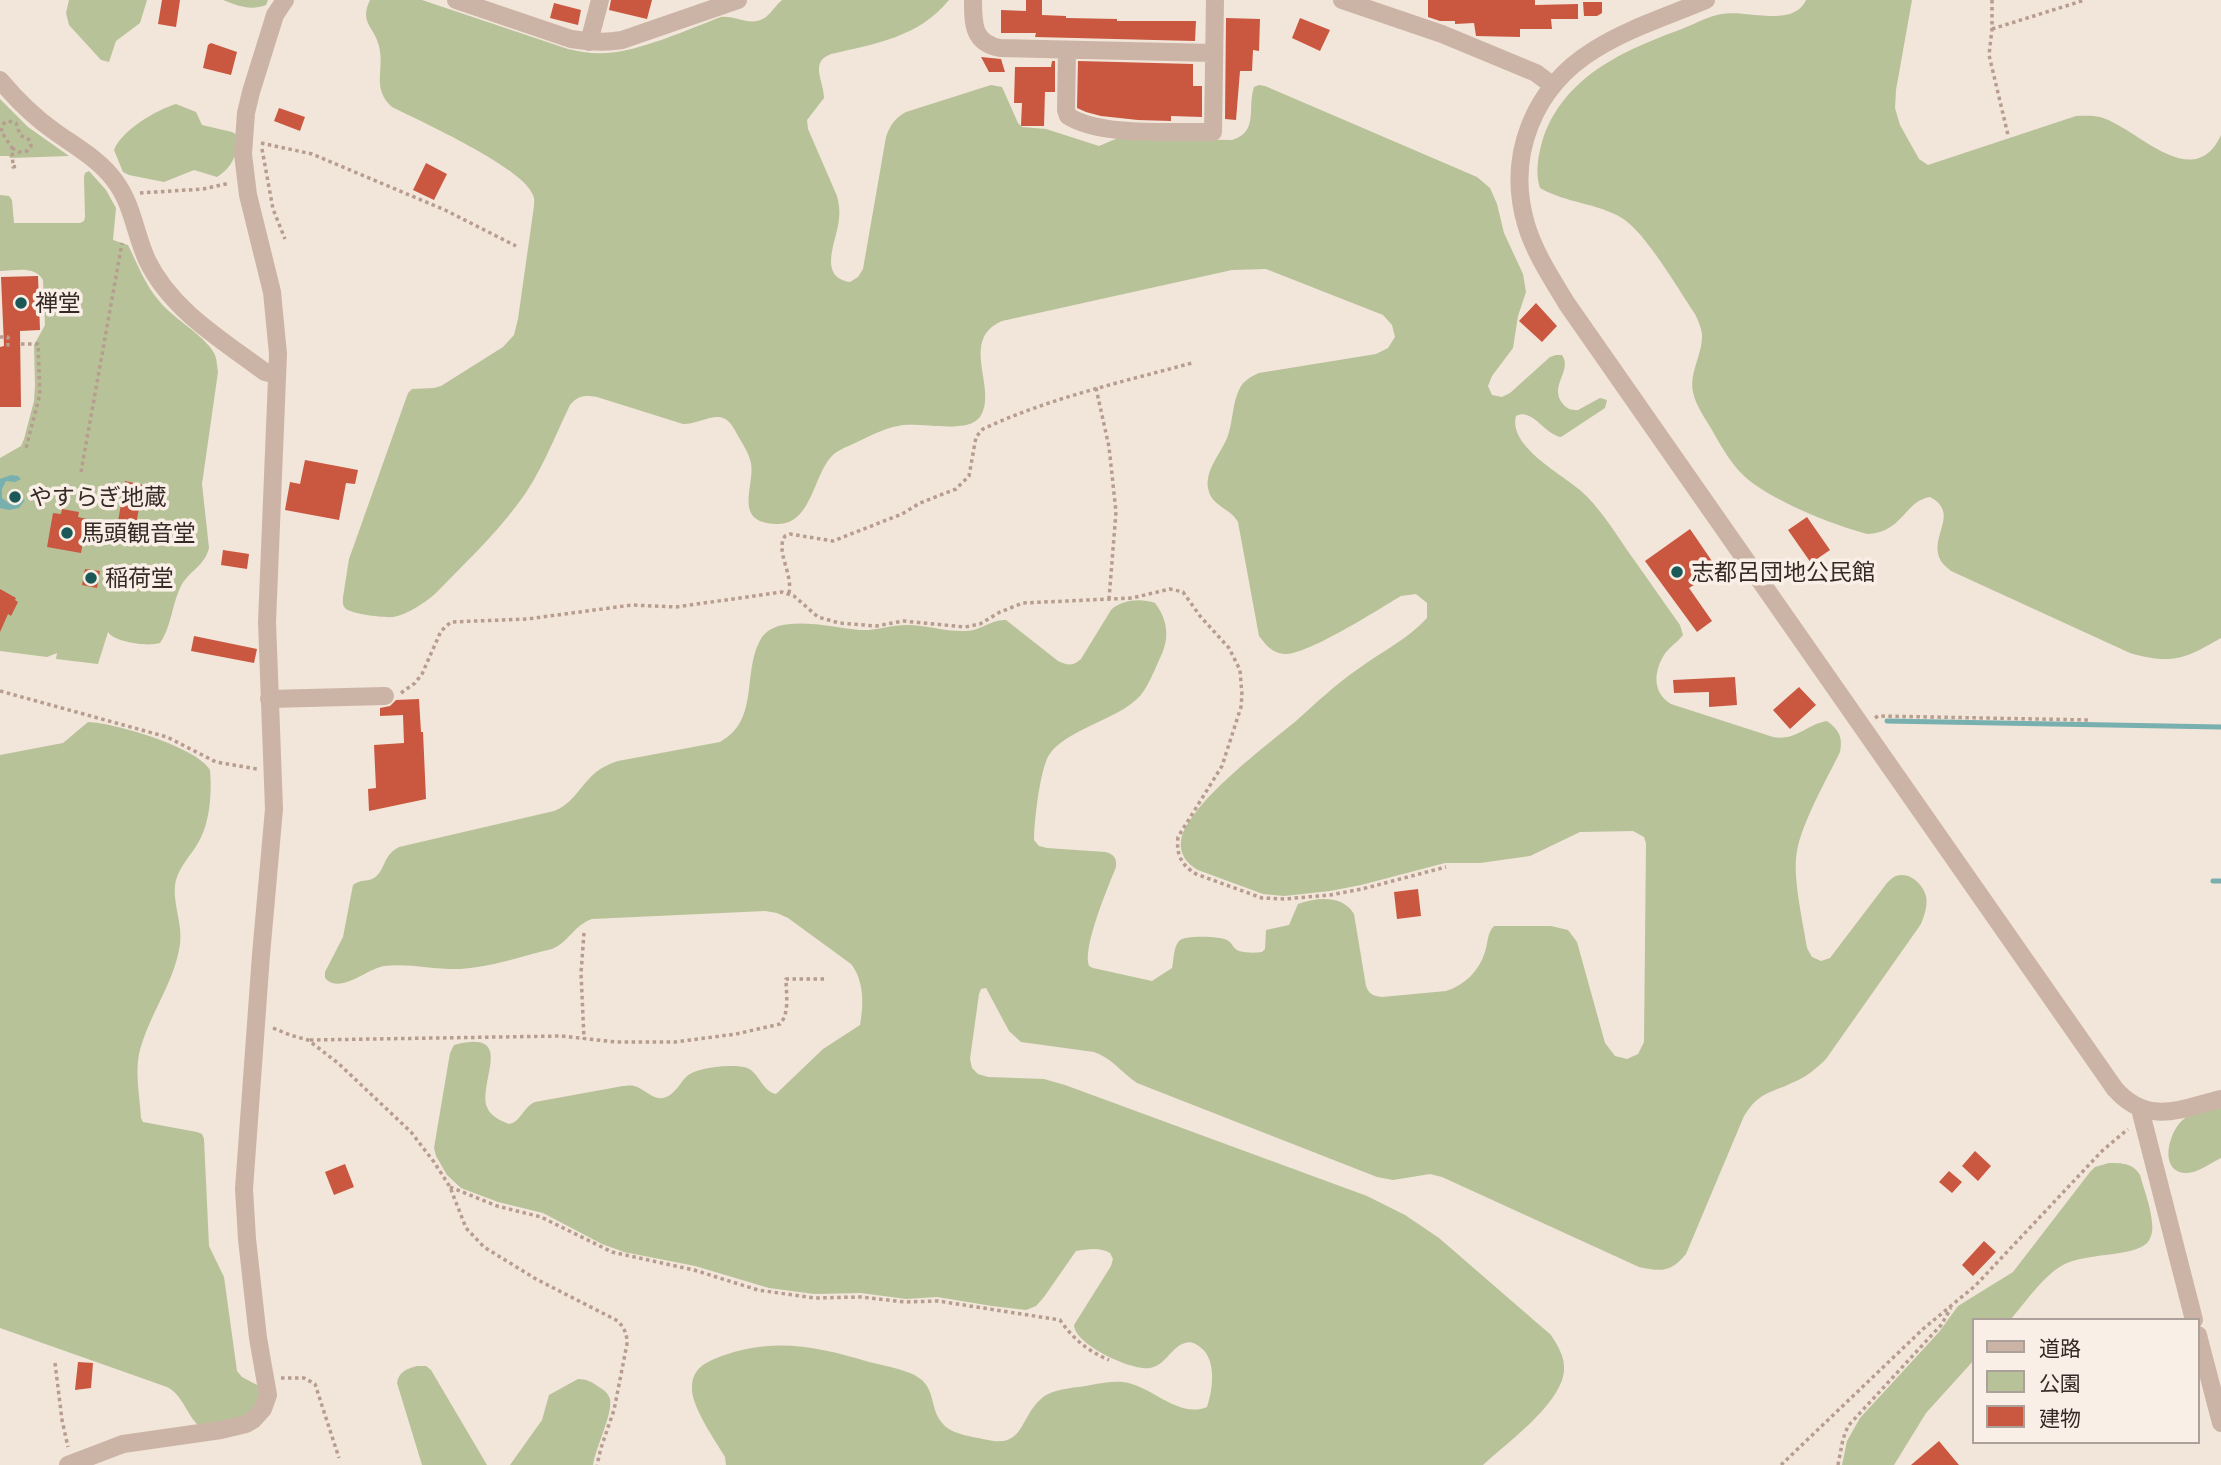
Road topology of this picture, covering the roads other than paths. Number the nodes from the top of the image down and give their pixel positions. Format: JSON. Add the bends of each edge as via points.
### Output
{"nodes":[{"id":1,"x":285,"y":0,"type":"edge"},
{"id":2,"x":600,"y":0,"type":"edge"},
{"id":3,"x":738,"y":0,"type":"edge"},
{"id":4,"x":972,"y":0,"type":"edge"},
{"id":5,"x":1215,"y":0,"type":"edge"},
{"id":6,"x":1342,"y":0,"type":"edge"},
{"id":7,"x":1706,"y":0,"type":"edge"},
{"id":8,"x":465,"y":1,"type":"edge"},
{"id":9,"x":719,"y":3,"type":"edge"},
{"id":10,"x":1684,"y":4,"type":"edge"},
{"id":11,"x":589,"y":42,"type":"junction"},
{"id":12,"x":1067,"y":50,"type":"junction"},
{"id":13,"x":1214,"y":53,"type":"junction"},
{"id":14,"x":0,"y":80,"type":"edge"},
{"id":15,"x":1552,"y":85,"type":"junction"},
{"id":16,"x":278,"y":375,"type":"junction"},
{"id":17,"x":385,"y":696,"type":"road end"},
{"id":18,"x":269,"y":699,"type":"junction"},
{"id":19,"x":2221,"y":1099,"type":"edge"},
{"id":20,"x":2140,"y":1110,"type":"junction"},
{"id":21,"x":2193,"y":1318,"type":"edge"},
{"id":22,"x":2200,"y":1343,"type":"edge"},
{"id":23,"x":2221,"y":1423,"type":"edge"},
{"id":24,"x":71,"y":1464,"type":"edge"}],
"edges":[{"from":1,"to":16,"type":"street","via":[[275,15],[251,92],[244,134],[245,179],[272,292]]},
{"from":2,"to":11,"type":"street"},
{"from":3,"to":9,"type":"street"},
{"from":4,"to":12,"type":"street","via":[[975,29],[988,46]]},
{"from":5,"to":13,"type":"street"},
{"from":6,"to":15,"type":"street","via":[[1442,34],[1536,73]]},
{"from":7,"to":10,"type":"street"},
{"from":8,"to":11,"type":"street"},
{"from":9,"to":11,"type":"street","via":[[622,40]]},
{"from":10,"to":15,"type":"street","via":[[1593,50]]},
{"from":12,"to":13,"type":"street"},
{"from":12,"to":13,"type":"street","via":[[1068,116],[1110,130],[1213,132]]},
{"from":14,"to":16,"type":"street","via":[[36,118],[104,168],[123,193],[146,258],[170,295],[265,372]]},
{"from":15,"to":20,"type":"street","via":[[1529,125],[1519,175],[1523,214],[1538,253],[1567,304],[2115,1089]]},
{"from":16,"to":18,"type":"street","via":[[267,610]]},
{"from":17,"to":18,"type":"street"},
{"from":18,"to":24,"type":"street","via":[[274,809],[244,1189],[268,1395],[258,1415],[246,1424],[124,1444]]},
{"from":19,"to":20,"type":"street","via":[[2158,1113]]},
{"from":20,"to":21,"type":"street"},
{"from":22,"to":23,"type":"street"}]}
